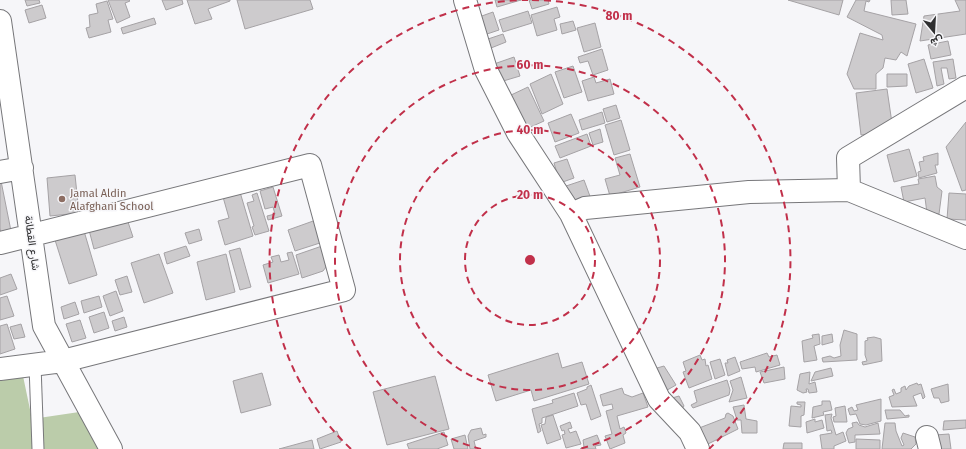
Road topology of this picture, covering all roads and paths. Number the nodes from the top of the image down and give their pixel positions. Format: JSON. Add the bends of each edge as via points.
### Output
{"nodes":[{"id":1,"x":465,"y":0,"type":"edge"},
{"id":2,"x":0,"y":21,"type":"edge"},
{"id":3,"x":966,"y":87,"type":"edge"},
{"id":4,"x":22,"y":168,"type":"junction"},
{"id":5,"x":0,"y":172,"type":"edge"},
{"id":6,"x":849,"y":190,"type":"junction"},
{"id":7,"x":571,"y":214,"type":"junction"},
{"id":8,"x":31,"y":235,"type":"junction"},
{"id":9,"x":966,"y":238,"type":"edge"},
{"id":10,"x":0,"y":244,"type":"edge"},
{"id":11,"x":63,"y":361,"type":"junction"},
{"id":12,"x":35,"y":365,"type":"junction"},
{"id":13,"x":0,"y":368,"type":"edge"},
{"id":14,"x":38,"y":449,"type":"edge"},
{"id":15,"x":111,"y":449,"type":"edge"},
{"id":16,"x":698,"y":449,"type":"edge"}],
"edges":[{"from":1,"to":7,"type":"street","via":[[486,70],[518,133]]},
{"from":2,"to":4,"type":"street","name":"شارع القطانة"},
{"from":3,"to":6,"type":"street","via":[[848,158]]},
{"from":4,"to":5,"type":"street"},
{"from":4,"to":8,"type":"street","name":"شارع القطانة"},
{"from":6,"to":7,"type":"street","via":[[749,192],[585,208]]},
{"from":6,"to":9,"type":"street"},
{"from":7,"to":16,"type":"street","via":[[659,399],[690,432]]},
{"from":8,"to":10,"type":"street"},
{"from":8,"to":11,"type":"street","name":"شارع القطانة","via":[[44,326]]},
{"from":8,"to":11,"type":"street","via":[[310,166],[344,290]]},
{"from":11,"to":12,"type":"street"},
{"from":11,"to":15,"type":"street","name":"شارع القطانة"},
{"from":12,"to":13,"type":"street"},
{"from":12,"to":14,"type":"lane"}]}
